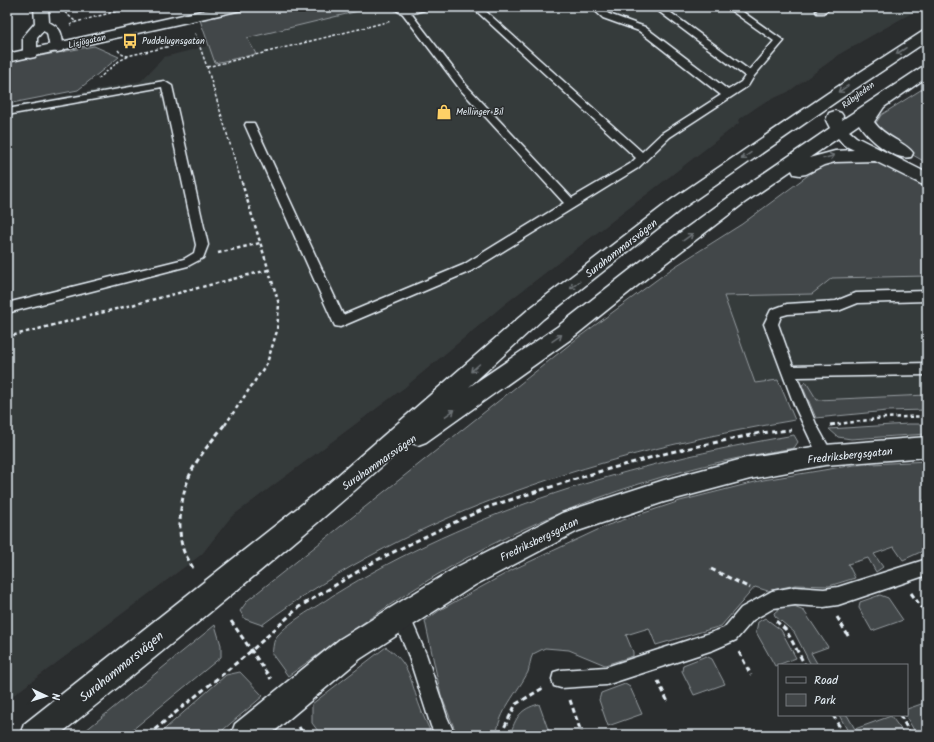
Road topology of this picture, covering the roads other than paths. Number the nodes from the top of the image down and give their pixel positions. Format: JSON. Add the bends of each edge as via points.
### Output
{"nodes":[{"id":1,"x":42,"y":7,"type":"edge"},
{"id":2,"x":237,"y":7,"type":"edge"},
{"id":3,"x":476,"y":7,"type":"edge"},
{"id":4,"x":595,"y":7,"type":"edge"},
{"id":5,"x":657,"y":7,"type":"edge"},
{"id":6,"x":730,"y":7,"type":"edge"},
{"id":7,"x":408,"y":10,"type":"edge"},
{"id":8,"x":42,"y":24,"type":"junction"},
{"id":9,"x":927,"y":34,"type":"edge"},
{"id":10,"x":57,"y":48,"type":"junction"},
{"id":11,"x":30,"y":54,"type":"junction"},
{"id":12,"x":7,"y":58,"type":"edge"},
{"id":13,"x":876,"y":68,"type":"junction"},
{"id":14,"x":927,"y":70,"type":"edge"},
{"id":15,"x":750,"y":75,"type":"junction"},
{"id":16,"x":728,"y":95,"type":"junction"},
{"id":17,"x":879,"y":102,"type":"junction"},
{"id":18,"x":7,"y":112,"type":"edge"},
{"id":19,"x":250,"y":125,"type":"dead end"},
{"id":20,"x":839,"y":129,"type":"junction"},
{"id":21,"x":778,"y":134,"type":"junction"},
{"id":22,"x":884,"y":157,"type":"junction"},
{"id":23,"x":642,"y":158,"type":"junction"},
{"id":24,"x":925,"y":171,"type":"edge"},
{"id":25,"x":768,"y":179,"type":"junction"},
{"id":26,"x":571,"y":204,"type":"junction"},
{"id":27,"x":927,"y":296,"type":"edge"},
{"id":28,"x":7,"y":308,"type":"edge"},
{"id":29,"x":927,"y":369,"type":"edge"},
{"id":30,"x":788,"y":372,"type":"junction"},
{"id":31,"x":927,"y":447,"type":"edge"},
{"id":32,"x":825,"y":456,"type":"junction"},
{"id":33,"x":338,"y":491,"type":"junction"},
{"id":34,"x":927,"y":567,"type":"edge"},
{"id":35,"x":401,"y":616,"type":"junction"},
{"id":36,"x":561,"y":679,"type":"road end"},
{"id":37,"x":35,"y":735,"type":"edge"},
{"id":38,"x":246,"y":735,"type":"edge"},
{"id":39,"x":445,"y":735,"type":"edge"}],
"edges":[{"from":1,"to":8,"type":"main road"},
{"from":2,"to":10,"type":"main road","name":"Lisjögatan"},
{"from":3,"to":23,"type":"lane"},
{"from":4,"to":16,"type":"lane","via":[[606,16],[642,29]]},
{"from":5,"to":15,"type":"lane"},
{"from":6,"to":15,"type":"lane","via":[[779,41]]},
{"from":7,"to":26,"type":"lane","via":[[464,87]]},
{"from":8,"to":10,"type":"main road","via":[[54,31]]},
{"from":8,"to":11,"type":"main road","via":[[30,37]]},
{"from":9,"to":13,"type":"main road","name":"Surahammarsvägen","one_way":true},
{"from":10,"to":11,"type":"main road","name":"Lisjögatan"},
{"from":11,"to":12,"type":"main road","name":"Lisjögatan"},
{"from":13,"to":20,"type":"main road","name":"Råbyleden","via":[[877,80],[835,112],[834,120]]},
{"from":13,"to":21,"type":"main road","name":"Surahammarsvägen","one_way":true},
{"from":14,"to":17,"type":"main road","name":"Surahammarsvägen"},
{"from":15,"to":16,"type":"lane","via":[[745,84]]},
{"from":16,"to":23,"type":"lane","via":[[666,135]]},
{"from":17,"to":20,"type":"main road","name":"Surahammarsvägen"},
{"from":17,"to":24,"type":"main road","via":[[866,122],[871,130],[878,138],[914,157]]},
{"from":18,"to":28,"type":"lane","via":[[160,84],[167,86],[202,245],[199,255],[188,262]]},
{"from":19,"to":26,"type":"lane","via":[[340,322],[467,268]]},
{"from":20,"to":21,"type":"main road","via":[[798,128]]},
{"from":20,"to":22,"type":"main road","via":[[850,141]]},
{"from":20,"to":24,"type":"main road","via":[[866,138]]},
{"from":20,"to":25,"type":"main road","name":"Surahammarsvägen"},
{"from":21,"to":33,"type":"main road","name":"Surahammarsvägen","one_way":true,"via":[[677,204],[536,314]]},
{"from":22,"to":24,"type":"main road"},
{"from":25,"to":22,"type":"main road","one_way":true,"via":[[786,179],[810,164],[830,156],[849,154]]},
{"from":23,"to":26,"type":"lane","via":[[634,166]]},
{"from":33,"to":25,"type":"main road","name":"Surahammarsvägen","one_way":true,"via":[[564,333],[656,260]]},
{"from":27,"to":30,"type":"lane","via":[[856,298],[838,306],[787,309],[776,313],[771,324]]},
{"from":29,"to":30,"type":"lane"},
{"from":30,"to":32,"type":"lane","via":[[810,428]]},
{"from":31,"to":32,"type":"main road","name":"Fredriksbergsgatan"},
{"from":32,"to":35,"type":"main road","name":"Fredriksbergsgatan","via":[[750,468],[664,491],[571,521],[466,576]]},
{"from":33,"to":37,"type":"main road","name":"Surahammarsvägen"},
{"from":34,"to":36,"type":"lane","via":[[838,596],[795,596],[772,600],[747,614],[730,634],[606,676]]},
{"from":35,"to":38,"type":"main road","name":"Fredriksbergsgatan","via":[[350,649]]},
{"from":35,"to":39,"type":"lane"}]}
